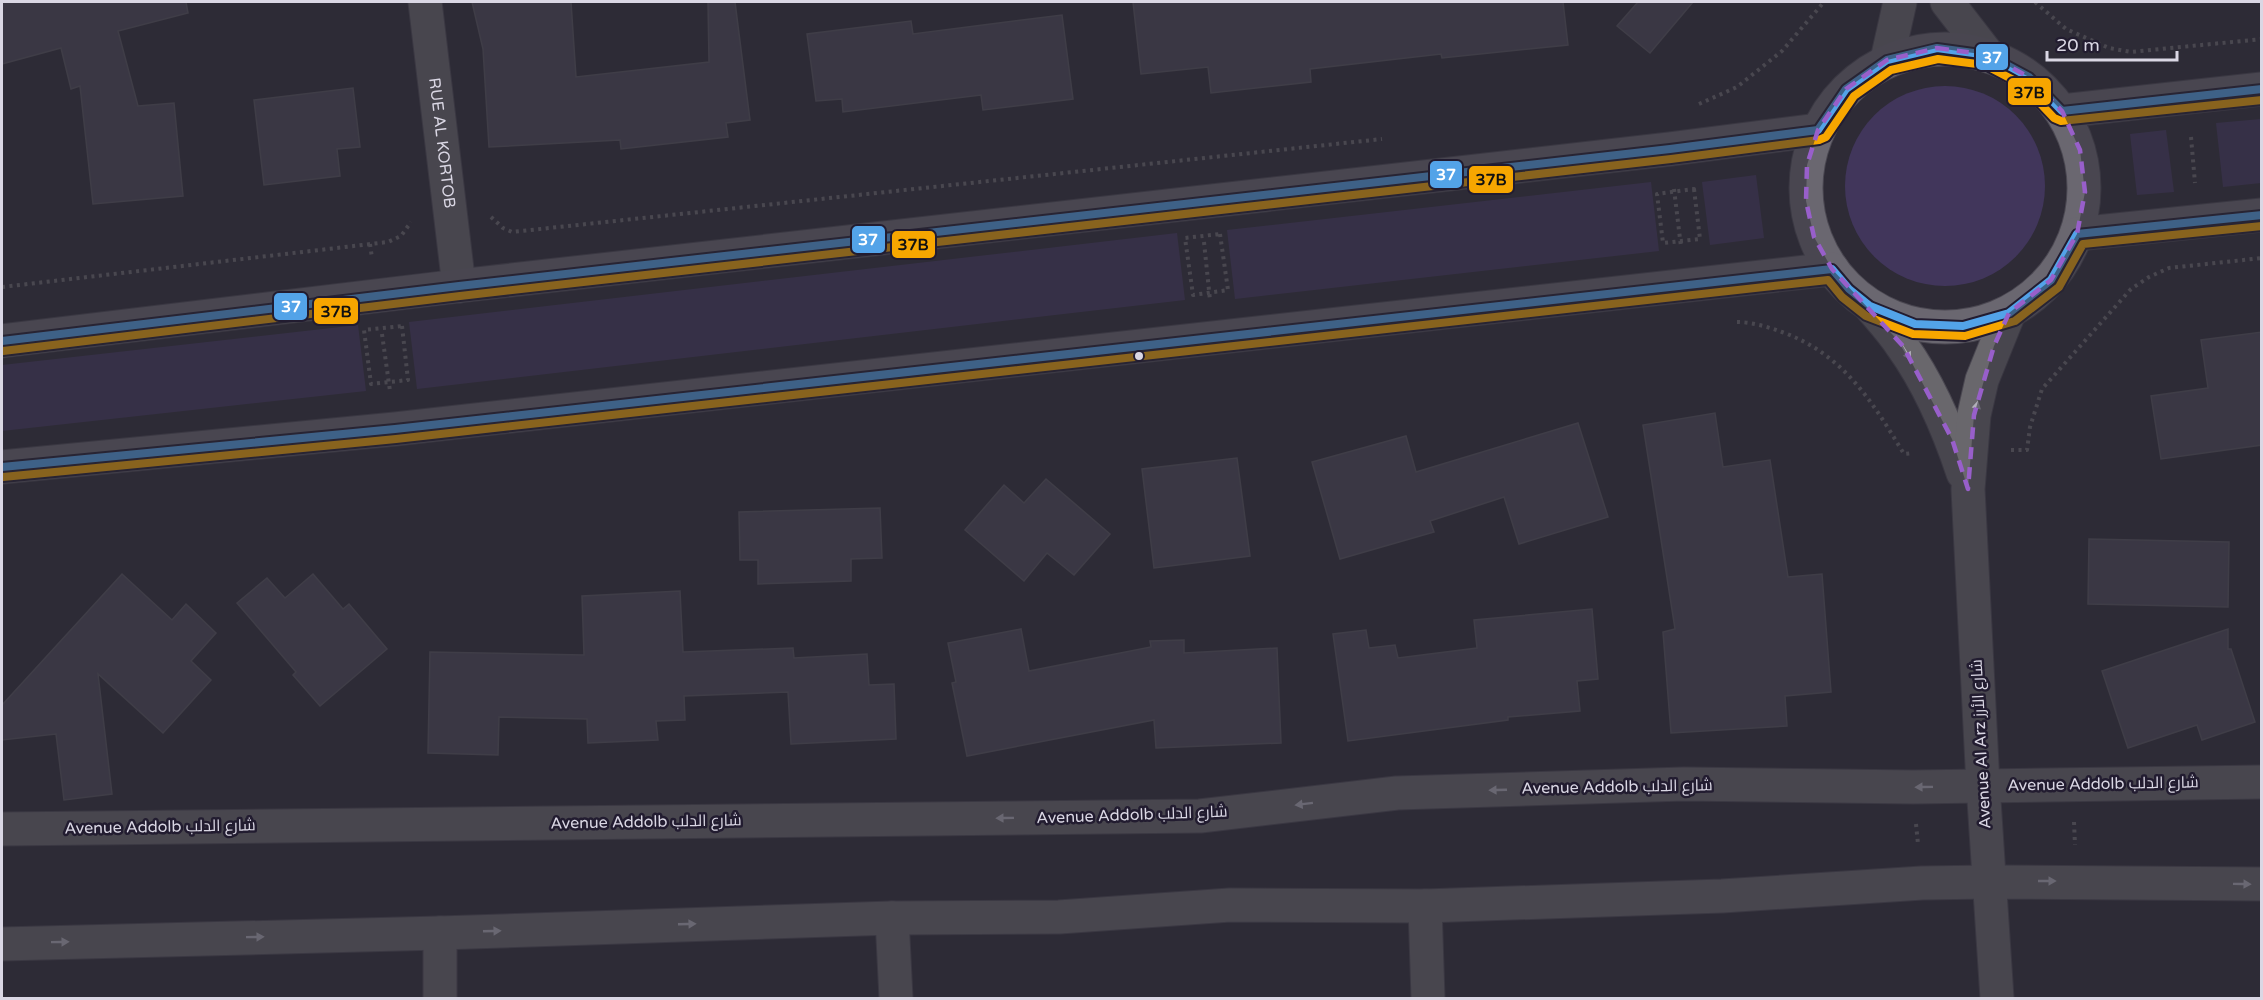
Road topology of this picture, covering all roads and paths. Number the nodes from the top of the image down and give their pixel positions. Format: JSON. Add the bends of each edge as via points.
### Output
{"nodes":[{"id":1,"x":425,"y":2,"type":"edge"},
{"id":2,"x":1824,"y":2,"type":"edge"},
{"id":3,"x":1900,"y":2,"type":"edge"},
{"id":4,"x":1947,"y":2,"type":"edge"},
{"id":5,"x":2035,"y":2,"type":"edge"},
{"id":6,"x":2262,"y":39,"type":"edge"},
{"id":7,"x":2184,"y":47,"type":"junction"},
{"id":8,"x":1988,"y":55,"type":"junction"},
{"id":9,"x":1887,"y":60,"type":"junction"},
{"id":10,"x":2262,"y":89,"type":"edge"},
{"id":11,"x":2188,"y":97,"type":"junction"},
{"id":12,"x":1689,"y":108,"type":"dead end"},
{"id":13,"x":2062,"y":111,"type":"junction"},
{"id":14,"x":1818,"y":130,"type":"junction"},
{"id":15,"x":1382,"y":139,"type":"dead end"},
{"id":16,"x":1676,"y":202,"type":"dead end"},
{"id":17,"x":450,"y":208,"type":"junction"},
{"id":18,"x":2262,"y":215,"type":"edge"},
{"id":19,"x":2198,"y":222,"type":"junction"},
{"id":20,"x":1680,"y":234,"type":"dead end"},
{"id":21,"x":2077,"y":234,"type":"junction"},
{"id":22,"x":1664,"y":243,"type":"joint"},
{"id":23,"x":1204,"y":247,"type":"dead end"},
{"id":24,"x":2262,"y":258,"type":"edge"},
{"id":25,"x":2201,"y":265,"type":"junction"},
{"id":26,"x":1832,"y":269,"type":"junction"},
{"id":27,"x":459,"y":286,"type":"junction"},
{"id":28,"x":1208,"y":286,"type":"dead end"},
{"id":29,"x":2,"y":287,"type":"edge"},
{"id":30,"x":1193,"y":295,"type":"joint"},
{"id":31,"x":1870,"y":306,"type":"junction"},
{"id":32,"x":2009,"y":312,"type":"junction"},
{"id":33,"x":1730,"y":323,"type":"dead end"},
{"id":34,"x":2,"y":341,"type":"edge"},
{"id":35,"x":384,"y":348,"type":"dead end"},
{"id":36,"x":387,"y":369,"type":"dead end"},
{"id":37,"x":371,"y":384,"type":"joint"},
{"id":38,"x":1963,"y":451,"type":"junction"},
{"id":39,"x":2,"y":467,"type":"edge"},
{"id":40,"x":2262,"y":782,"type":"edge"},
{"id":41,"x":1983,"y":785,"type":"junction"},
{"id":42,"x":2072,"y":785,"type":"junction"},
{"id":43,"x":1913,"y":787,"type":"junction"},
{"id":44,"x":2,"y":829,"type":"edge"},
{"id":45,"x":2076,"y":881,"type":"junction"},
{"id":46,"x":1989,"y":882,"type":"junction"},
{"id":47,"x":1922,"y":883,"type":"junction"},
{"id":48,"x":2262,"y":884,"type":"edge"},
{"id":49,"x":1425,"y":906,"type":"junction"},
{"id":50,"x":892,"y":918,"type":"junction"},
{"id":51,"x":440,"y":933,"type":"junction"},
{"id":52,"x":2,"y":944,"type":"edge"},
{"id":53,"x":440,"y":999,"type":"edge"},
{"id":54,"x":896,"y":999,"type":"edge"},
{"id":55,"x":1428,"y":999,"type":"edge"},
{"id":56,"x":1997,"y":999,"type":"edge"}],
"edges":[{"from":1,"to":17,"type":"street","name":"RUE AL KORTOB"},
{"from":2,"to":12,"type":"path","via":[[1782,51],[1737,87]]},
{"from":3,"to":9,"type":"street"},
{"from":4,"to":8,"type":"street"},
{"from":5,"to":7,"type":"path","via":[[2066,28],[2109,48],[2131,52]]},
{"from":6,"to":7,"type":"path"},
{"from":7,"to":11,"type":"path"},
{"from":8,"to":9,"type":"main road","via":[[1937,48]]},
{"from":8,"to":13,"type":"main road","via":[[2029,77]]},
{"from":9,"to":14,"type":"main road","via":[[1846,89]]},
{"from":10,"to":11,"type":"main road"},
{"from":11,"to":13,"type":"main road"},
{"from":11,"to":19,"type":"path"},
{"from":13,"to":21,"type":"main road","via":[[2080,150],[2085,192]]},
{"from":14,"to":26,"type":"main road","via":[[1807,165],[1806,201],[1814,237]]},
{"from":14,"to":27,"type":"main road"},
{"from":15,"to":17,"type":"path","via":[[512,232],[494,221],[486,207]]},
{"from":16,"to":20,"type":"path"},
{"from":17,"to":27,"type":"street","name":"RUE AL KORTOB"},
{"from":17,"to":29,"type":"path","via":[[414,211],[411,224],[401,236],[388,242]]},
{"from":18,"to":19,"type":"main road"},
{"from":19,"to":21,"type":"main road"},
{"from":19,"to":25,"type":"path"},
{"from":21,"to":32,"type":"main road","via":[[2051,280]]},
{"from":22,"to":22,"type":"path","via":[[1700,239],[1694,189],[1657,194]]},
{"from":23,"to":28,"type":"path"},
{"from":24,"to":25,"type":"path"},
{"from":25,"to":38,"type":"path","via":[[2169,268],[2149,277],[2111,309],[2042,389],[2027,450]]},
{"from":26,"to":31,"type":"main road"},
{"from":26,"to":39,"type":"main road","via":[[395,429]]},
{"from":27,"to":34,"type":"main road"},
{"from":30,"to":30,"type":"path","via":[[1228,290],[1220,234],[1185,238]]},
{"from":31,"to":32,"type":"main road","via":[[1915,324],[1963,326]]},
{"from":31,"to":38,"type":"street","name":"Avenue Al Arz شارع الأرز","one_way":true,"via":[[1903,346]]},
{"from":38,"to":32,"type":"street","name":"Avenue Al Arz شارع الأرز","one_way":true,"via":[[1982,380]]},
{"from":33,"to":38,"type":"path","via":[[1769,328],[1823,353],[1872,401],[1904,454]]},
{"from":35,"to":36,"type":"path"},
{"from":37,"to":37,"type":"path","via":[[408,380],[402,326],[364,330]]},
{"from":38,"to":41,"type":"street","name":"Avenue Al Arz شارع الأرز"},
{"from":40,"to":42,"type":"street","name":"Avenue Addolb شارع الدلب"},
{"from":41,"to":42,"type":"street","name":"Avenue Addolb شارع الدلب"},
{"from":41,"to":43,"type":"street","name":"Avenue Addolb شارع الدلب","one_way":true},
{"from":41,"to":46,"type":"street","name":"Avenue Al Arz شارع الأرز"},
{"from":42,"to":45,"type":"path"},
{"from":43,"to":44,"type":"street","name":"Avenue Addolb شارع الدلب","one_way":true,"via":[[1684,784],[1397,793],[1200,816]]},
{"from":43,"to":47,"type":"path"},
{"from":46,"to":45,"type":"street","one_way":true},
{"from":45,"to":48,"type":"street","one_way":true},
{"from":46,"to":47,"type":"street"},
{"from":46,"to":56,"type":"street","name":"Avenue Al Arz شارع الأرز"},
{"from":47,"to":49,"type":"street","via":[[1722,896]]},
{"from":49,"to":50,"type":"street","via":[[1230,905],[1059,916]]},
{"from":49,"to":55,"type":"street"},
{"from":51,"to":50,"type":"street","one_way":true},
{"from":50,"to":54,"type":"street"},
{"from":52,"to":51,"type":"street","one_way":true},
{"from":51,"to":53,"type":"street"}]}
